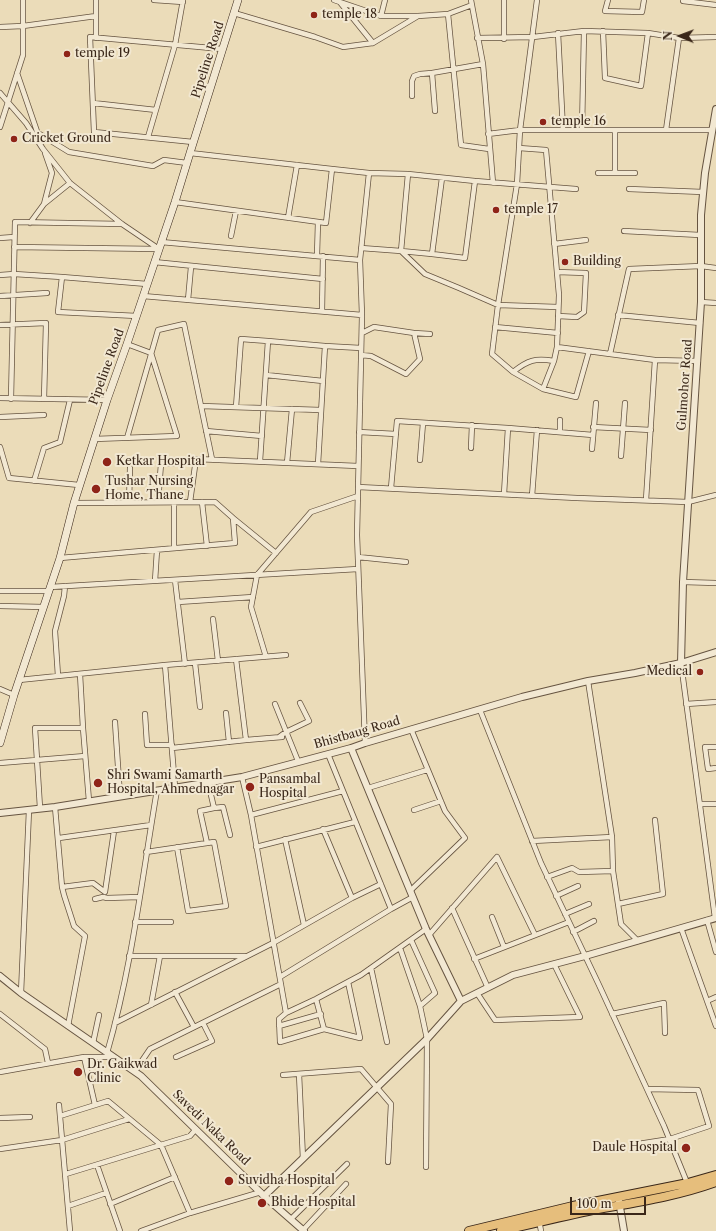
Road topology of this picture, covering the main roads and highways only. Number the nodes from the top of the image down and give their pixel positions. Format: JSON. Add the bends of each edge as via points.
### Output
{"nodes":[{"id":1,"x":238,"y":0,"type":"edge"},
{"id":2,"x":2,"y":730,"type":"edge"},
{"id":3,"x":0,"y":743,"type":"edge"},
{"id":4,"x":716,"y":1174,"type":"edge"},
{"id":5,"x":716,"y":1182,"type":"edge"},
{"id":6,"x":689,"y":1187,"type":"junction"},
{"id":7,"x":539,"y":1218,"type":"junction"},
{"id":8,"x":469,"y":1231,"type":"edge"},
{"id":9,"x":501,"y":1231,"type":"edge"}],
"edges":[{"from":1,"to":2,"type":"main road","name":"Pipeline Road","via":[[175,202],[106,400],[79,485],[60,558]]},
{"from":2,"to":3,"type":"main road","name":"Pipeline Road"},
{"from":4,"to":6,"type":"main road"},
{"from":5,"to":6,"type":"main road"},
{"from":6,"to":7,"type":"main road","via":[[587,1211]]},
{"from":7,"to":8,"type":"main road"},
{"from":7,"to":9,"type":"main road"}]}
